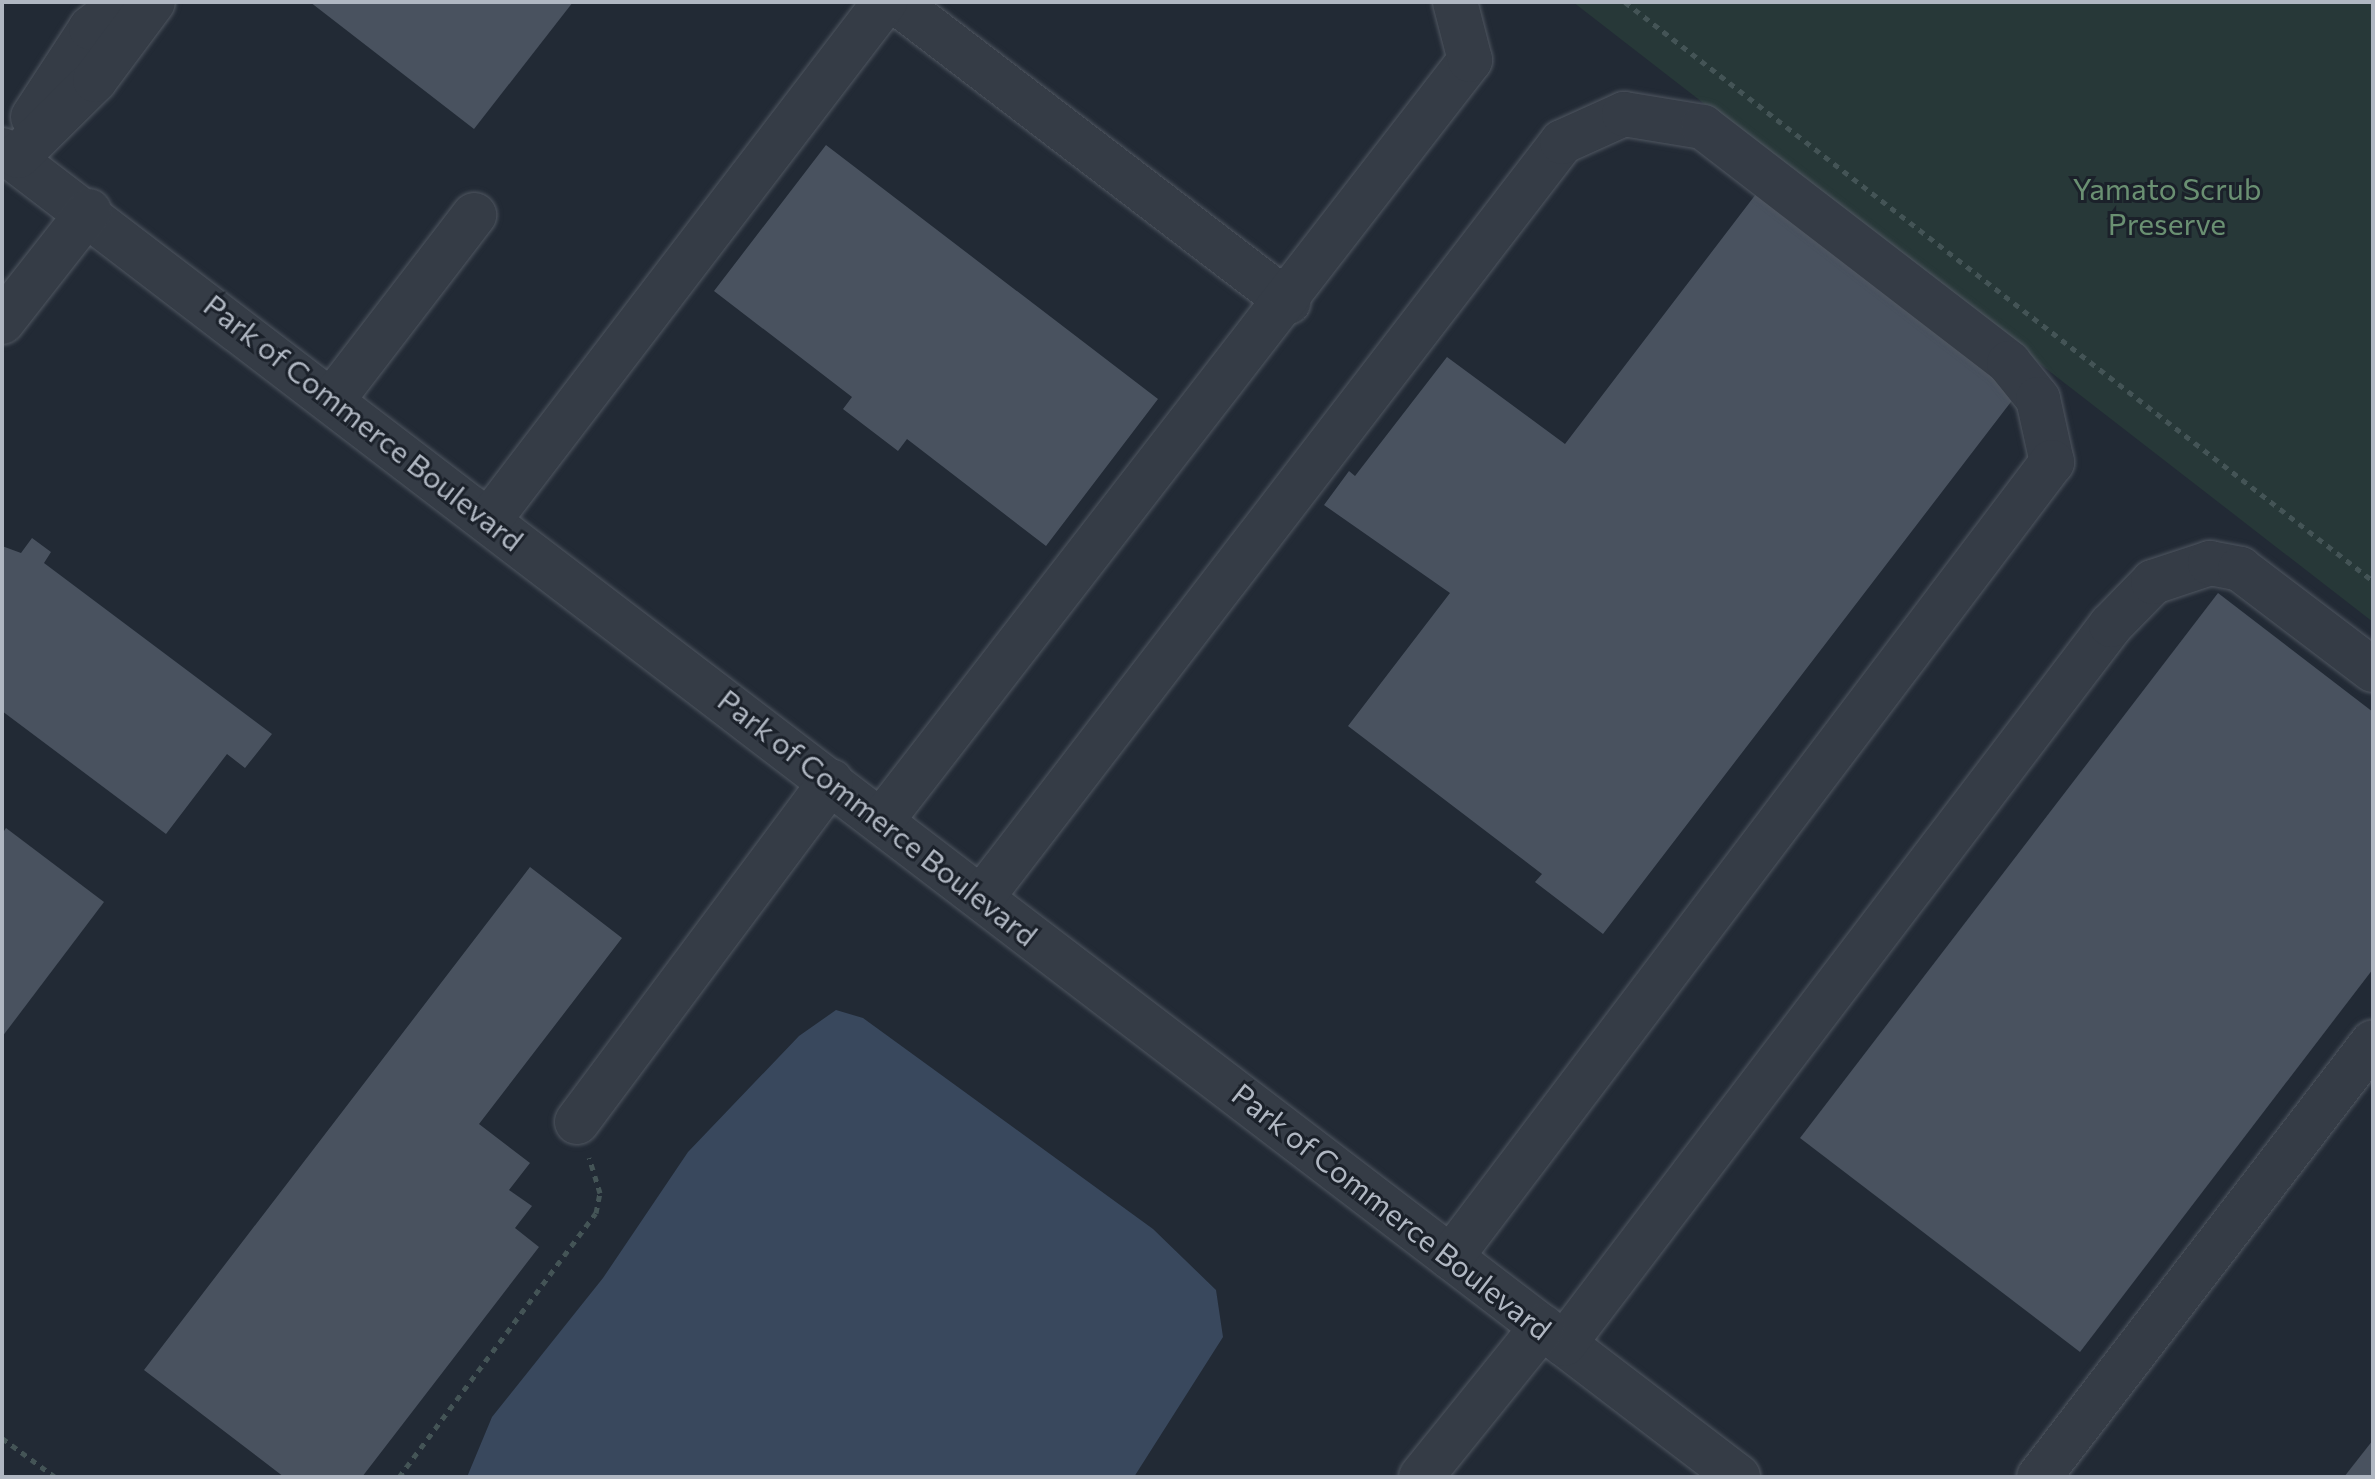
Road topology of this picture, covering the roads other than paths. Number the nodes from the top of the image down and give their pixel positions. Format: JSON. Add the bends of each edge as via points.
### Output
{"nodes":[{"id":1,"x":125,"y":2,"type":"edge"},
{"id":2,"x":153,"y":2,"type":"edge"},
{"id":3,"x":885,"y":2,"type":"edge"},
{"id":4,"x":896,"y":2,"type":"edge"},
{"id":5,"x":1455,"y":2,"type":"edge"},
{"id":6,"x":7,"y":147,"type":"edge"},
{"id":7,"x":89,"y":211,"type":"junction"},
{"id":8,"x":474,"y":215,"type":"dead end"},
{"id":9,"x":1288,"y":302,"type":"junction"},
{"id":10,"x":2,"y":322,"type":"edge"},
{"id":11,"x":333,"y":399,"type":"junction"},
{"id":12,"x":490,"y":519,"type":"junction"},
{"id":13,"x":2373,"y":670,"type":"edge"},
{"id":14,"x":831,"y":781,"type":"junction"},
{"id":15,"x":882,"y":820,"type":"junction"},
{"id":16,"x":982,"y":897,"type":"junction"},
{"id":17,"x":2373,"y":1042,"type":"edge"},
{"id":18,"x":577,"y":1122,"type":"road end"},
{"id":19,"x":1451,"y":1257,"type":"junction"},
{"id":20,"x":1553,"y":1336,"type":"junction"},
{"id":21,"x":1421,"y":1477,"type":"edge"},
{"id":22,"x":1738,"y":1477,"type":"edge"},
{"id":23,"x":2039,"y":1477,"type":"edge"}],
"edges":[{"from":1,"to":6,"type":"street","via":[[91,28]]},
{"from":2,"to":6,"type":"street","via":[[95,80]]},
{"from":3,"to":12,"type":"street"},
{"from":4,"to":9,"type":"street"},
{"from":5,"to":9,"type":"street","via":[[1470,60]]},
{"from":6,"to":7,"type":"street","name":"Park of Commerce Boulevard"},
{"from":7,"to":10,"type":"street"},
{"from":7,"to":11,"type":"street","name":"Park of Commerce Boulevard"},
{"from":8,"to":11,"type":"street"},
{"from":9,"to":15,"type":"street"},
{"from":11,"to":12,"type":"street","name":"Park of Commerce Boulevard"},
{"from":12,"to":14,"type":"street","name":"Park of Commerce Boulevard"},
{"from":13,"to":20,"type":"street","via":[[2240,569],[2210,563],[2153,582],[2111,625]]},
{"from":14,"to":15,"type":"street","name":"Park of Commerce Boulevard"},
{"from":14,"to":18,"type":"street"},
{"from":15,"to":16,"type":"street","name":"Park of Commerce Boulevard"},
{"from":16,"to":19,"type":"street","name":"Park of Commerce Boulevard"},
{"from":16,"to":19,"type":"street","via":[[1562,142],[1624,114],[1703,127],[2009,363],[2038,399],[2052,462]]},
{"from":17,"to":23,"type":"street"},
{"from":19,"to":20,"type":"street","name":"Park of Commerce Boulevard"},
{"from":20,"to":21,"type":"street"},
{"from":20,"to":22,"type":"street","name":"Park of Commerce Boulevard"}]}
